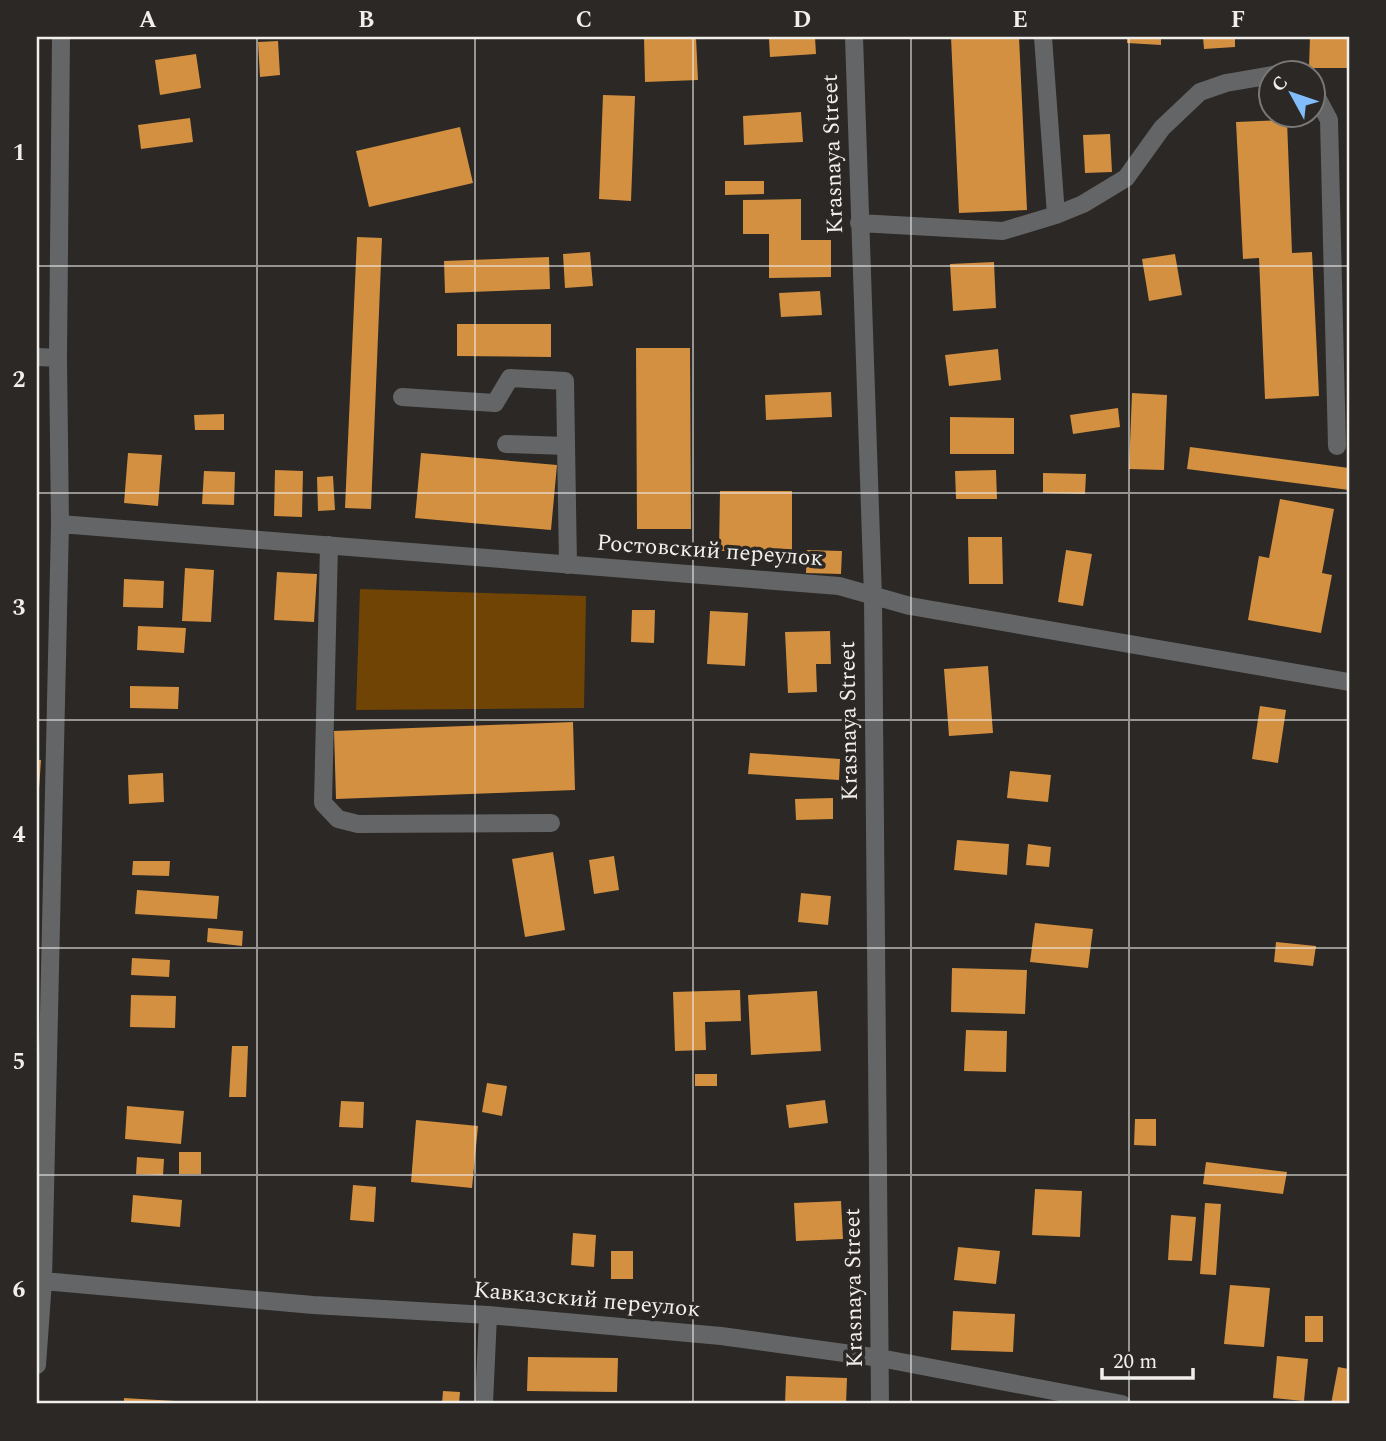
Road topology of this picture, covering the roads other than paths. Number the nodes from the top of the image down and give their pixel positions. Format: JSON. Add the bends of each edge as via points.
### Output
{"nodes":[{"id":1,"x":61,"y":37,"type":"edge"},
{"id":2,"x":854,"y":37,"type":"edge"},
{"id":3,"x":1043,"y":37,"type":"edge"},
{"id":4,"x":1256,"y":78,"type":"edge"},
{"id":5,"x":1326,"y":114,"type":"edge"},
{"id":6,"x":1056,"y":215,"type":"junction"},
{"id":7,"x":859,"y":223,"type":"junction"},
{"id":8,"x":37,"y":358,"type":"edge"},
{"id":9,"x":58,"y":358,"type":"junction"},
{"id":10,"x":402,"y":397,"type":"dead end"},
{"id":11,"x":506,"y":444,"type":"dead end"},
{"id":12,"x":566,"y":446,"type":"junction"},
{"id":13,"x":1337,"y":446,"type":"dead end"},
{"id":14,"x":60,"y":524,"type":"junction"},
{"id":15,"x":329,"y":545,"type":"junction"},
{"id":16,"x":568,"y":565,"type":"junction"},
{"id":17,"x":873,"y":597,"type":"junction"},
{"id":18,"x":1349,"y":682,"type":"edge"},
{"id":19,"x":551,"y":823,"type":"dead end"},
{"id":20,"x":43,"y":1281,"type":"junction"},
{"id":21,"x":488,"y":1315,"type":"junction"},
{"id":22,"x":880,"y":1358,"type":"junction"},
{"id":23,"x":37,"y":1365,"type":"edge"},
{"id":24,"x":484,"y":1404,"type":"edge"},
{"id":25,"x":880,"y":1404,"type":"edge"},
{"id":26,"x":1122,"y":1404,"type":"edge"}],
"edges":[{"from":1,"to":9,"type":"street"},
{"from":2,"to":7,"type":"street","name":"Krasnaya Street"},
{"from":3,"to":6,"type":"street"},
{"from":4,"to":6,"type":"street","via":[[1200,92],[1163,128],[1126,178]]},
{"from":5,"to":13,"type":"street"},
{"from":6,"to":7,"type":"street","via":[[1003,231]]},
{"from":7,"to":17,"type":"street","name":"Krasnaya Street"},
{"from":8,"to":9,"type":"street"},
{"from":9,"to":14,"type":"street"},
{"from":10,"to":12,"type":"street","via":[[495,403],[510,378],[565,381]]},
{"from":11,"to":12,"type":"street"},
{"from":12,"to":16,"type":"street"},
{"from":14,"to":15,"type":"street","name":"Ростовский переулок"},
{"from":14,"to":20,"type":"street"},
{"from":15,"to":16,"type":"street","name":"Ростовский переулок"},
{"from":15,"to":19,"type":"street","via":[[323,803],[338,819],[358,824]]},
{"from":16,"to":17,"type":"street","name":"Ростовский переулок","via":[[839,586]]},
{"from":17,"to":18,"type":"street","name":"Ростовский переулок"},
{"from":17,"to":22,"type":"street","name":"Krasnaya Street"},
{"from":20,"to":21,"type":"street","name":"Кавказский переулок"},
{"from":20,"to":23,"type":"street"},
{"from":21,"to":22,"type":"street","name":"Кавказский переулок","via":[[721,1336]]},
{"from":21,"to":24,"type":"street"},
{"from":22,"to":25,"type":"street","name":"Krasnaya Street"},
{"from":22,"to":26,"type":"street","name":"Кавказский переулок"}]}
